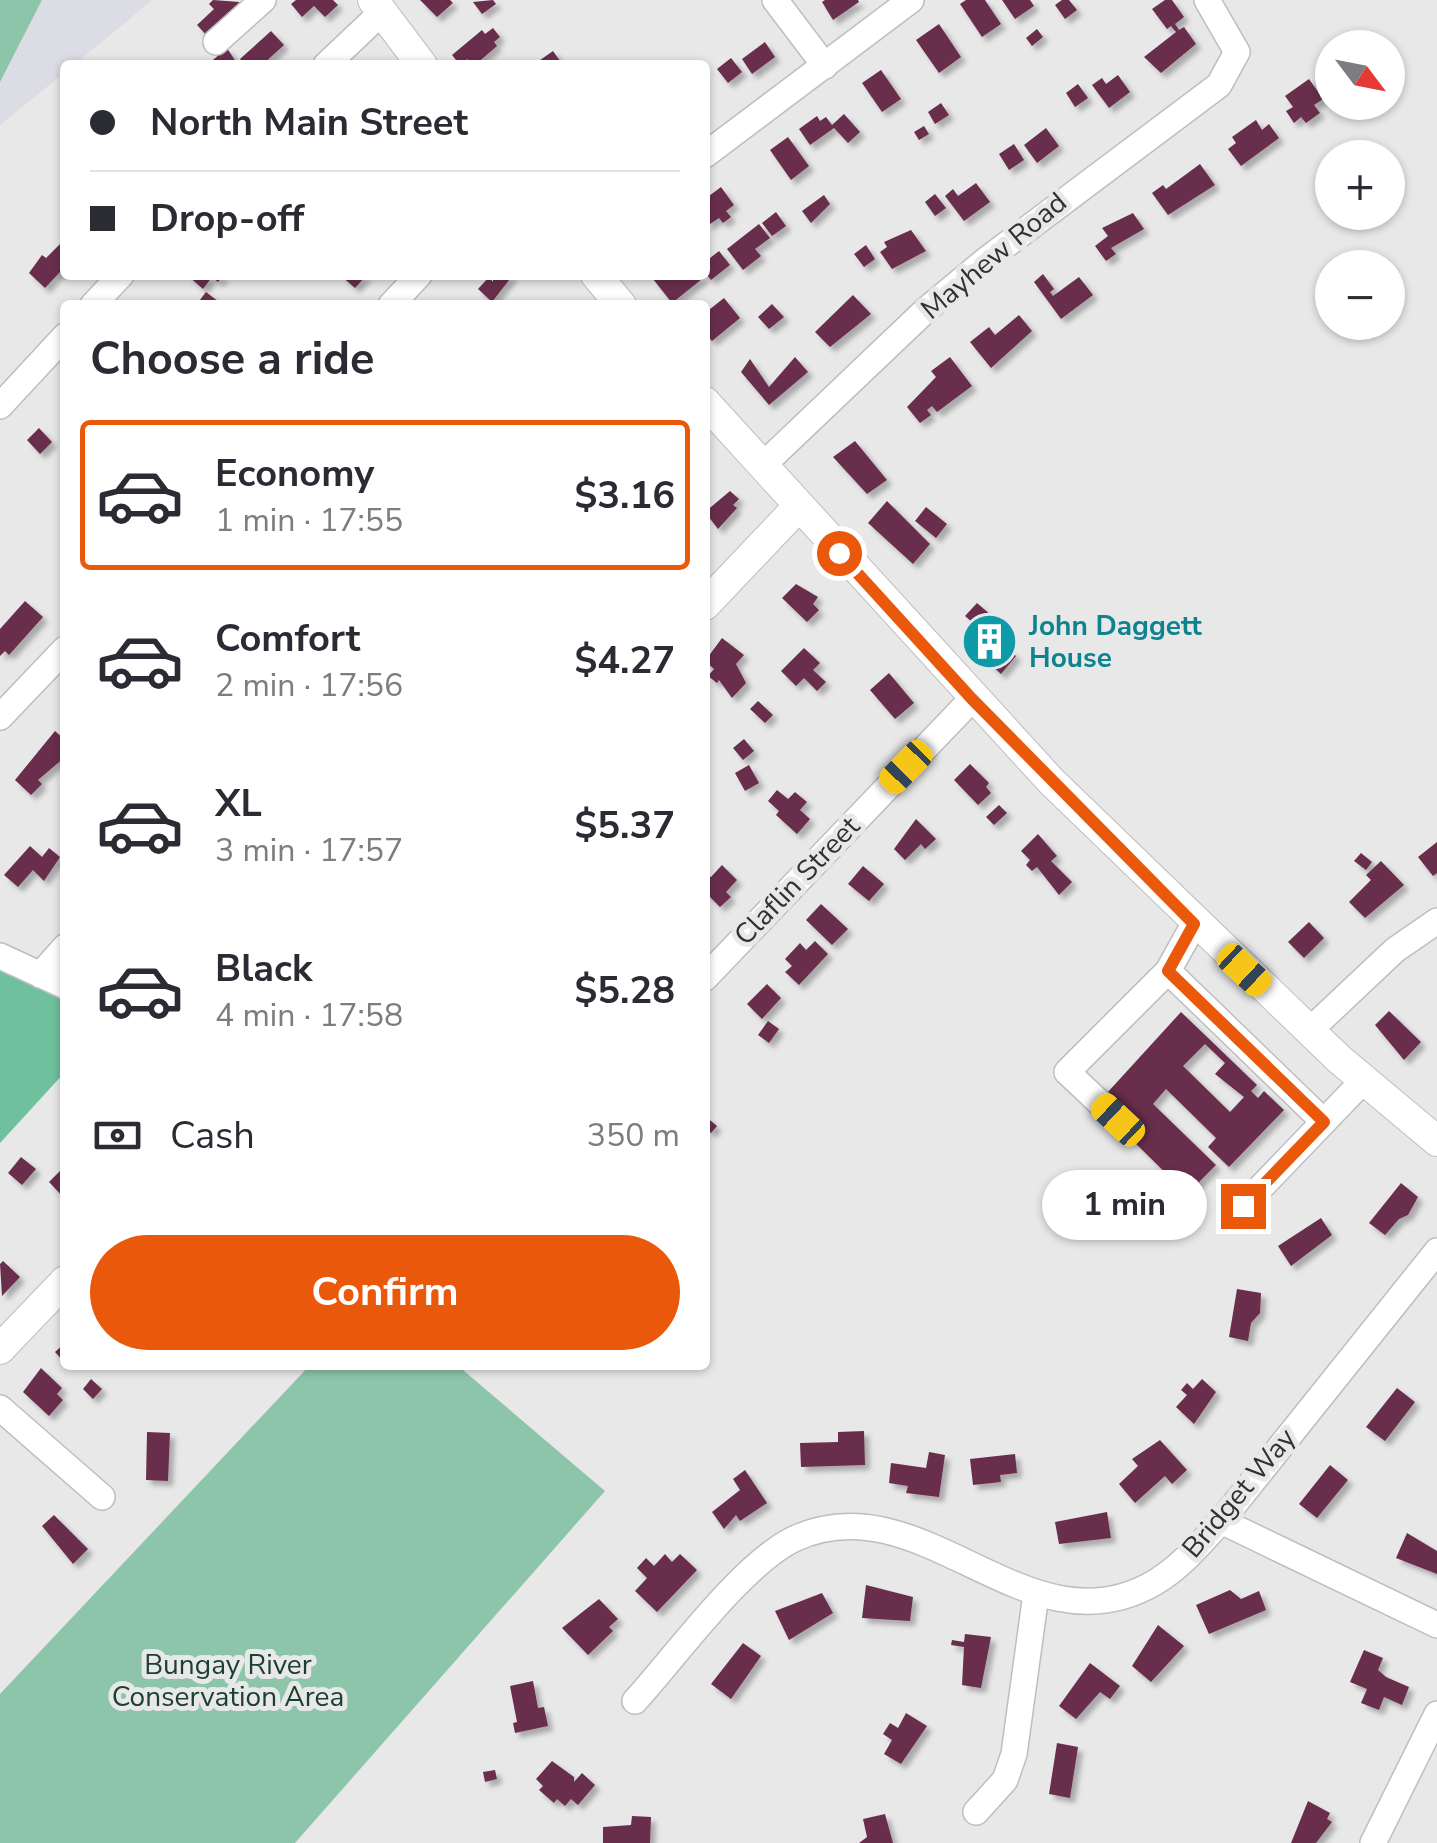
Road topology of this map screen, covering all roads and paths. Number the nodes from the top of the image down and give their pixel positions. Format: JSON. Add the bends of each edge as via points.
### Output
{"nodes":[{"id":1,"x":263,"y":0,"type":"edge"},
{"id":2,"x":775,"y":0,"type":"edge"},
{"id":3,"x":911,"y":0,"type":"edge"},
{"id":4,"x":1206,"y":0,"type":"edge"},
{"id":5,"x":377,"y":6,"type":"edge"},
{"id":6,"x":216,"y":42,"type":"dead end"},
{"id":7,"x":330,"y":60,"type":"edge"},
{"id":8,"x":418,"y":60,"type":"edge"},
{"id":9,"x":825,"y":66,"type":"junction"},
{"id":10,"x":710,"y":151,"type":"edge"},
{"id":11,"x":116,"y":280,"type":"edge"},
{"id":12,"x":414,"y":280,"type":"edge"},
{"id":13,"x":600,"y":280,"type":"edge"},
{"id":14,"x":98,"y":300,"type":"edge"},
{"id":15,"x":396,"y":300,"type":"edge"},
{"id":16,"x":617,"y":300,"type":"edge"},
{"id":17,"x":60,"y":341,"type":"edge"},
{"id":18,"x":0,"y":406,"type":"edge"},
{"id":19,"x":710,"y":408,"type":"edge"},
{"id":20,"x":762,"y":466,"type":"junction"},
{"id":21,"x":798,"y":507,"type":"junction"},
{"id":22,"x":710,"y":600,"type":"edge"},
{"id":23,"x":60,"y":655,"type":"edge"},
{"id":24,"x":972,"y":699,"type":"junction"},
{"id":25,"x":0,"y":717,"type":"edge"},
{"id":26,"x":1437,"y":921,"type":"edge"},
{"id":27,"x":1194,"y":924,"type":"junction"},
{"id":28,"x":60,"y":953,"type":"edge"},
{"id":29,"x":0,"y":956,"type":"edge"},
{"id":30,"x":1168,"y":971,"type":"junction"},
{"id":31,"x":710,"y":973,"type":"edge"},
{"id":32,"x":40,"y":975,"type":"junction"},
{"id":33,"x":60,"y":984,"type":"edge"},
{"id":34,"x":1309,"y":1031,"type":"junction"},
{"id":35,"x":1363,"y":1081,"type":"junction"},
{"id":36,"x":1118,"y":1120,"type":"dead end"},
{"id":37,"x":1324,"y":1122,"type":"junction"},
{"id":38,"x":1436,"y":1138,"type":"edge"},
{"id":39,"x":1243,"y":1206,"type":"dead end"},
{"id":40,"x":1437,"y":1251,"type":"edge"},
{"id":41,"x":60,"y":1285,"type":"edge"},
{"id":42,"x":0,"y":1349,"type":"edge"},
{"id":43,"x":0,"y":1408,"type":"edge"},
{"id":44,"x":102,"y":1497,"type":"dead end"},
{"id":45,"x":1221,"y":1521,"type":"junction"},
{"id":46,"x":1036,"y":1594,"type":"junction"},
{"id":47,"x":1437,"y":1625,"type":"edge"},
{"id":48,"x":635,"y":1702,"type":"dead end"},
{"id":49,"x":1437,"y":1714,"type":"edge"},
{"id":50,"x":976,"y":1812,"type":"dead end"},
{"id":51,"x":1373,"y":1843,"type":"edge"}],
"edges":[{"from":1,"to":6,"type":"street"},
{"from":2,"to":9,"type":"street"},
{"from":3,"to":9,"type":"street"},
{"from":4,"to":20,"type":"street","name":"Mayhew Road","via":[[1237,52],[1219,85],[928,309]]},
{"from":5,"to":7,"type":"street"},
{"from":5,"to":8,"type":"main road"},
{"from":9,"to":10,"type":"street"},
{"from":11,"to":14,"type":"street"},
{"from":12,"to":15,"type":"street"},
{"from":13,"to":16,"type":"main road"},
{"from":17,"to":18,"type":"street"},
{"from":19,"to":20,"type":"main road"},
{"from":20,"to":21,"type":"main road"},
{"from":21,"to":22,"type":"main road"},
{"from":21,"to":24,"type":"main road"},
{"from":23,"to":25,"type":"street"},
{"from":24,"to":27,"type":"main road"},
{"from":24,"to":31,"type":"street","name":"Claflin Street"},
{"from":26,"to":34,"type":"street","via":[[1394,950]]},
{"from":27,"to":30,"type":"street"},
{"from":27,"to":34,"type":"main road"},
{"from":28,"to":32,"type":"street"},
{"from":29,"to":32,"type":"street"},
{"from":30,"to":36,"type":"street","via":[[1067,1072]]},
{"from":30,"to":37,"type":"street"},
{"from":32,"to":33,"type":"street"},
{"from":34,"to":35,"type":"main road"},
{"from":35,"to":37,"type":"street"},
{"from":35,"to":38,"type":"main road"},
{"from":37,"to":39,"type":"street"},
{"from":40,"to":45,"type":"street","name":"Bridget Way"},
{"from":41,"to":42,"type":"main road"},
{"from":43,"to":44,"type":"street"},
{"from":45,"to":46,"type":"street","name":"Bridget Way","via":[[1189,1556],[1127,1596],[1095,1602]]},
{"from":45,"to":47,"type":"street"},
{"from":46,"to":48,"type":"street","name":"Bridget Way","via":[[896,1532],[860,1526],[822,1530],[770,1554]]},
{"from":46,"to":50,"type":"street","via":[[1014,1754],[1005,1780]]},
{"from":49,"to":51,"type":"street"}]}
